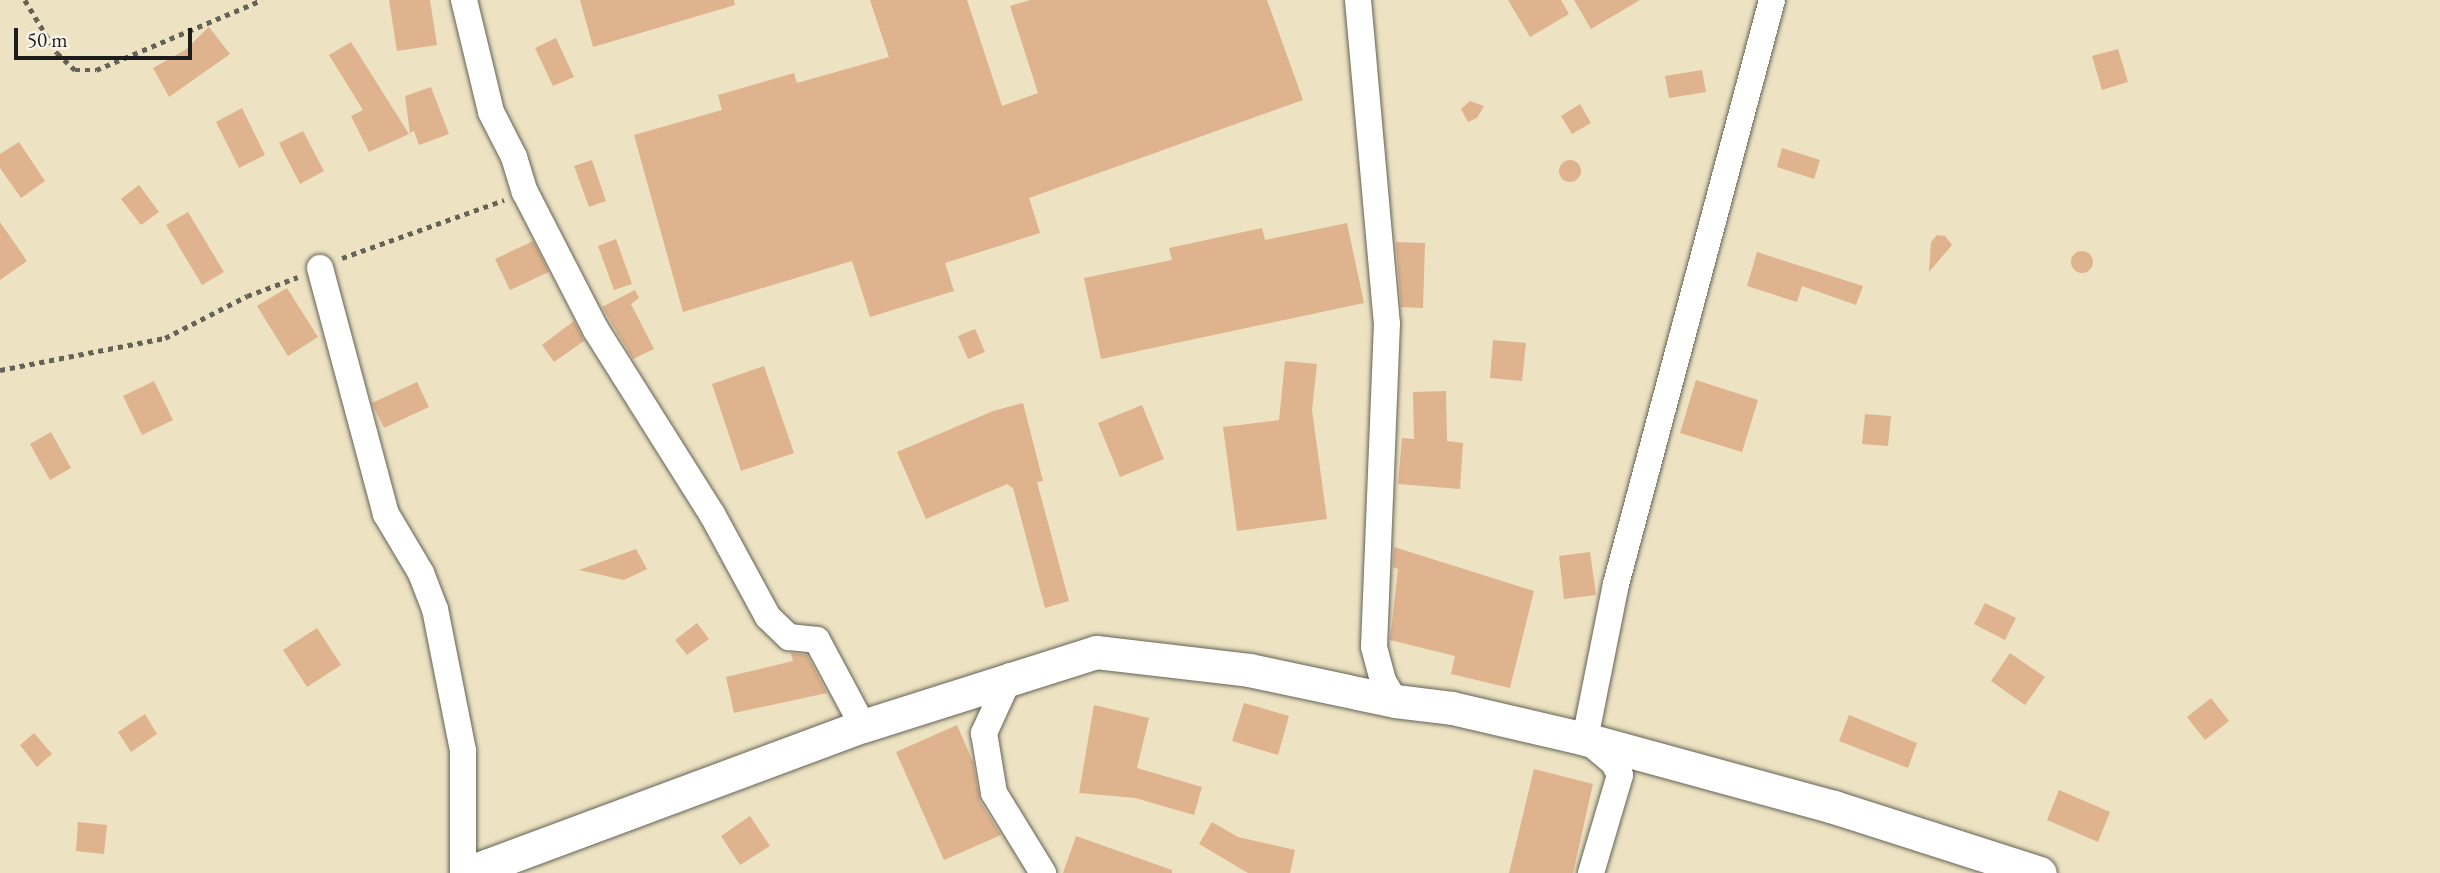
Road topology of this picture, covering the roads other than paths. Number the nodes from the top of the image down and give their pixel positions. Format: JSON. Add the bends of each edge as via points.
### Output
{"nodes":[{"id":1,"x":464,"y":0,"type":"edge"},
{"id":2,"x":1358,"y":0,"type":"edge"},
{"id":3,"x":1772,"y":0,"type":"edge"},
{"id":4,"x":320,"y":268,"type":"road end"},
{"id":5,"x":1010,"y":676,"type":"junction"},
{"id":6,"x":1395,"y":701,"type":"junction"},
{"id":7,"x":863,"y":726,"type":"junction"},
{"id":8,"x":1585,"y":738,"type":"junction"},
{"id":9,"x":465,"y":873,"type":"edge"},
{"id":10,"x":1044,"y":873,"type":"edge"},
{"id":11,"x":1591,"y":873,"type":"edge"},
{"id":12,"x":2040,"y":873,"type":"edge"}],
"edges":[{"from":1,"to":7,"type":"street","via":[[491,112],[514,157],[525,192],[596,330],[705,503],[768,617],[789,637],[817,640]]},
{"from":2,"to":6,"type":"street","via":[[1387,323],[1374,647],[1376,663]]},
{"from":3,"to":8,"type":"street","via":[[1633,514]]},
{"from":4,"to":9,"type":"street","via":[[386,514],[421,573],[435,609],[463,751]]},
{"from":5,"to":6,"type":"street","via":[[1096,652],[1249,670]]},
{"from":5,"to":7,"type":"street"},
{"from":5,"to":10,"type":"street","via":[[984,733],[994,793]]},
{"from":6,"to":8,"type":"street","via":[[1452,708]]},
{"from":7,"to":9,"type":"street"},
{"from":8,"to":11,"type":"street","via":[[1614,763],[1620,775]]},
{"from":8,"to":12,"type":"street","via":[[1834,807]]}]}
